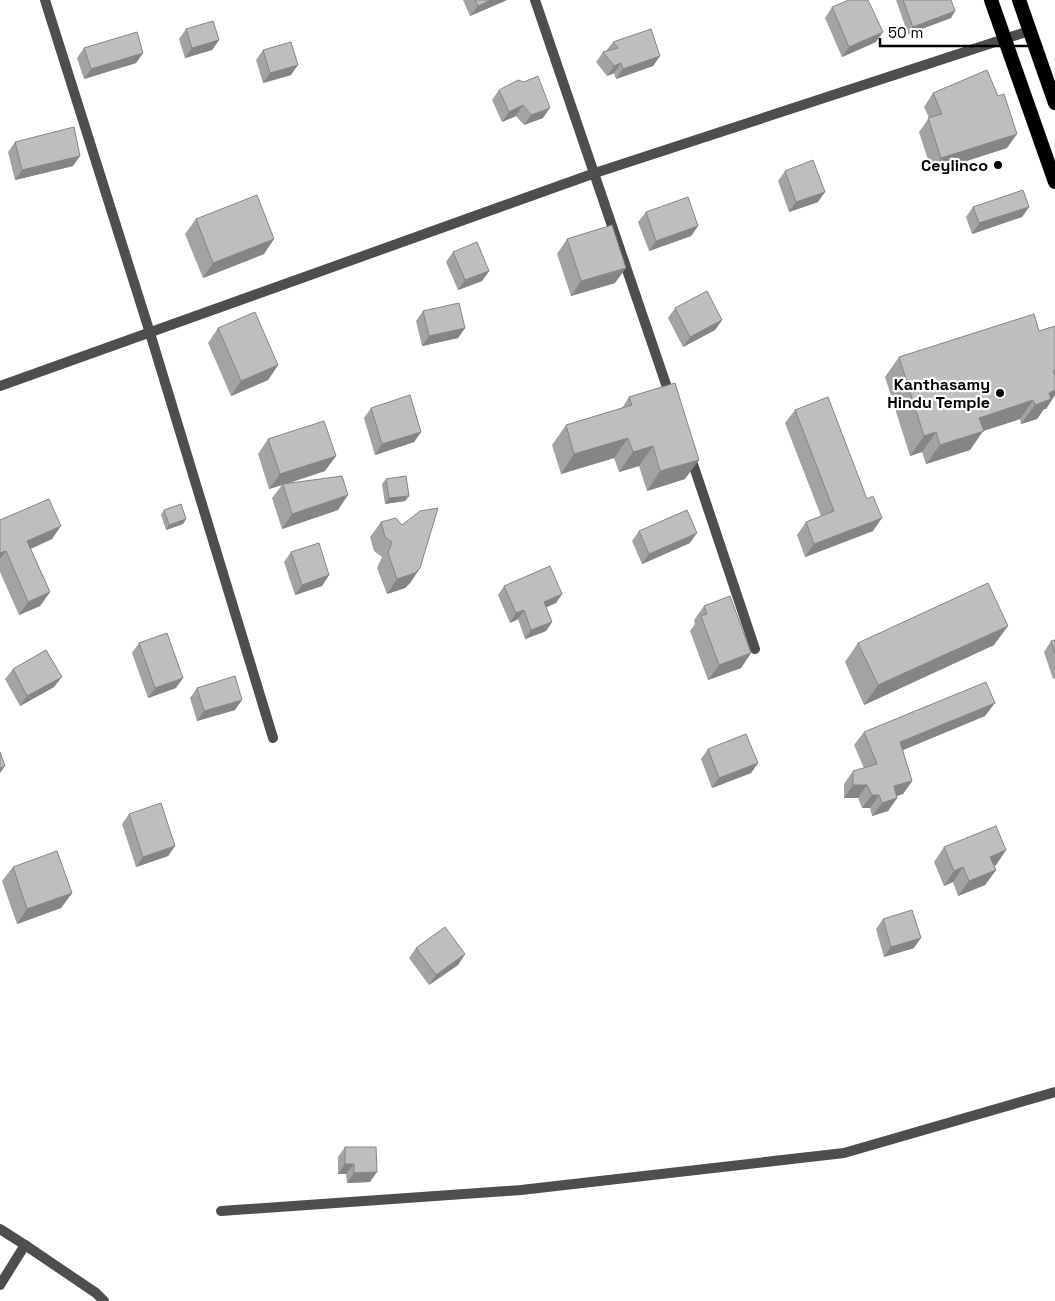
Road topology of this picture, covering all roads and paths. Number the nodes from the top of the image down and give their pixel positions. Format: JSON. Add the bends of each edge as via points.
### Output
{"nodes":[{"id":1,"x":46,"y":0,"type":"edge"},
{"id":2,"x":535,"y":0,"type":"edge"},
{"id":3,"x":991,"y":0,"type":"edge"},
{"id":4,"x":1019,"y":0,"type":"edge"},
{"id":5,"x":1030,"y":31,"type":"junction"},
{"id":6,"x":1004,"y":39,"type":"junction"},
{"id":7,"x":1055,"y":103,"type":"edge"},
{"id":8,"x":595,"y":172,"type":"junction"},
{"id":9,"x":1055,"y":182,"type":"edge"},
{"id":10,"x":150,"y":333,"type":"junction"},
{"id":11,"x":0,"y":386,"type":"edge"},
{"id":12,"x":673,"y":406,"type":"edge"},
{"id":13,"x":686,"y":443,"type":"edge"},
{"id":14,"x":755,"y":649,"type":"dead end"},
{"id":15,"x":273,"y":738,"type":"dead end"},
{"id":16,"x":1055,"y":1092,"type":"edge"},
{"id":17,"x":221,"y":1211,"type":"dead end"},
{"id":18,"x":0,"y":1229,"type":"edge"},
{"id":19,"x":25,"y":1245,"type":"junction"},
{"id":20,"x":0,"y":1285,"type":"edge"},
{"id":21,"x":104,"y":1301,"type":"edge"}],
"edges":[{"from":1,"to":10,"type":"street"},
{"from":2,"to":8,"type":"street"},
{"from":3,"to":6,"type":"highway"},
{"from":4,"to":5,"type":"highway"},
{"from":5,"to":6,"type":"street"},
{"from":5,"to":7,"type":"highway"},
{"from":6,"to":8,"type":"street"},
{"from":6,"to":9,"type":"highway"},
{"from":8,"to":10,"type":"street"},
{"from":8,"to":12,"type":"street"},
{"from":10,"to":11,"type":"street"},
{"from":10,"to":15,"type":"street"},
{"from":13,"to":14,"type":"street"},
{"from":16,"to":17,"type":"street","via":[[844,1153],[521,1190]]},
{"from":18,"to":19,"type":"street"},
{"from":19,"to":20,"type":"street"},
{"from":19,"to":21,"type":"street"}]}
